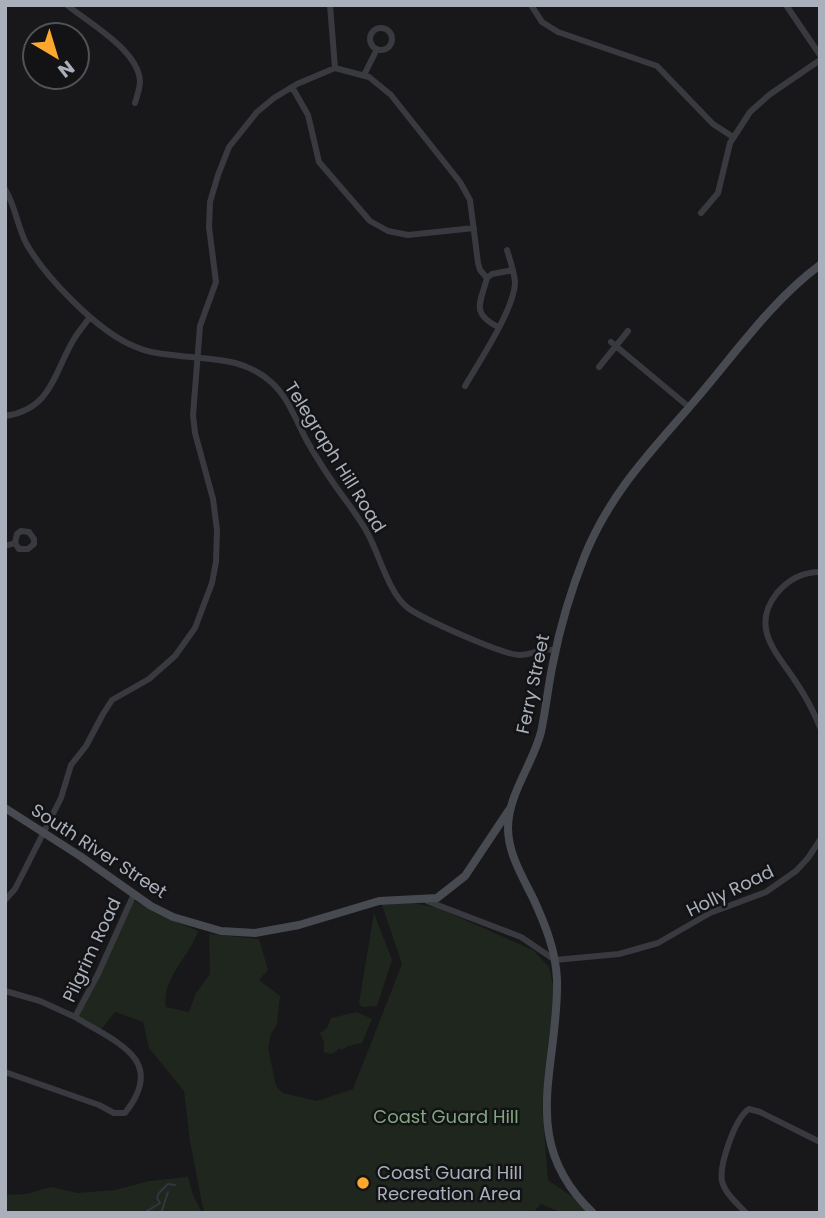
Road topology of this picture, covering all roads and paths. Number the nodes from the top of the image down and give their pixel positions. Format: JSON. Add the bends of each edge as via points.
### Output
{"nodes":[{"id":1,"x":67,"y":5,"type":"edge"},
{"id":2,"x":330,"y":5,"type":"edge"},
{"id":3,"x":531,"y":5,"type":"edge"},
{"id":4,"x":786,"y":5,"type":"edge"},
{"id":5,"x":377,"y":49,"type":"dead end"},
{"id":6,"x":820,"y":55,"type":"edge"},
{"id":7,"x":820,"y":61,"type":"edge"},
{"id":8,"x":335,"y":68,"type":"junction"},
{"id":9,"x":364,"y":75,"type":"junction"},
{"id":10,"x":292,"y":87,"type":"junction"},
{"id":11,"x":135,"y":103,"type":"dead end"},
{"id":12,"x":733,"y":137,"type":"junction"},
{"id":13,"x":5,"y":188,"type":"edge"},
{"id":14,"x":701,"y":213,"type":"dead end"},
{"id":15,"x":474,"y":228,"type":"junction"},
{"id":16,"x":507,"y":250,"type":"dead end"},
{"id":17,"x":820,"y":265,"type":"edge"},
{"id":18,"x":513,"y":270,"type":"junction"},
{"id":19,"x":487,"y":278,"type":"junction"},
{"id":20,"x":90,"y":317,"type":"junction"},
{"id":21,"x":498,"y":327,"type":"junction"},
{"id":22,"x":628,"y":331,"type":"dead end"},
{"id":23,"x":613,"y":344,"type":"junction"},
{"id":24,"x":198,"y":358,"type":"junction"},
{"id":25,"x":599,"y":367,"type":"dead end"},
{"id":26,"x":466,"y":386,"type":"dead end"},
{"id":27,"x":689,"y":407,"type":"junction"},
{"id":28,"x":5,"y":416,"type":"edge"},
{"id":29,"x":15,"y":542,"type":"dead end"},
{"id":30,"x":5,"y":546,"type":"edge"},
{"id":31,"x":820,"y":572,"type":"edge"},
{"id":32,"x":555,"y":651,"type":"junction"},
{"id":33,"x":820,"y":727,"type":"edge"},
{"id":34,"x":512,"y":804,"type":"junction"},
{"id":35,"x":5,"y":808,"type":"edge"},
{"id":36,"x":43,"y":832,"type":"junction"},
{"id":37,"x":820,"y":840,"type":"edge"},
{"id":38,"x":134,"y":894,"type":"junction"},
{"id":39,"x":5,"y":900,"type":"edge"},
{"id":40,"x":422,"y":900,"type":"junction"},
{"id":41,"x":555,"y":960,"type":"junction"},
{"id":42,"x":5,"y":991,"type":"edge"},
{"id":43,"x":75,"y":1017,"type":"junction"},
{"id":44,"x":5,"y":1072,"type":"edge"},
{"id":45,"x":820,"y":1142,"type":"edge"},
{"id":46,"x":593,"y":1213,"type":"edge"},
{"id":47,"x":746,"y":1213,"type":"edge"}],
"edges":[{"from":1,"to":11,"type":"street","via":[[133,61],[140,80]]},
{"from":2,"to":8,"type":"street"},
{"from":3,"to":12,"type":"street","via":[[542,22],[558,32],[657,66],[713,124]]},
{"from":4,"to":6,"type":"street"},
{"from":5,"to":9,"type":"street"},
{"from":7,"to":12,"type":"street","via":[[762,100]]},
{"from":8,"to":9,"type":"street"},
{"from":8,"to":10,"type":"street"},
{"from":9,"to":15,"type":"street","via":[[391,95],[460,182],[470,200]]},
{"from":10,"to":15,"type":"street","via":[[308,115],[319,162],[370,221],[408,235]]},
{"from":10,"to":24,"type":"street","via":[[243,128],[218,175],[209,227],[216,282],[200,326]]},
{"from":12,"to":14,"type":"street","via":[[718,193]]},
{"from":13,"to":20,"type":"street","name":"Telegraph Hill Road","via":[[26,243],[44,270]]},
{"from":15,"to":19,"type":"street","via":[[478,263]]},
{"from":16,"to":18,"type":"street"},
{"from":17,"to":27,"type":"street","name":"Ferry Street","via":[[786,293]]},
{"from":18,"to":19,"type":"street"},
{"from":18,"to":21,"type":"street","via":[[513,294]]},
{"from":19,"to":21,"type":"street","via":[[479,313]]},
{"from":20,"to":24,"type":"street","name":"Telegraph Hill Road","via":[[135,347]]},
{"from":20,"to":28,"type":"street","via":[[46,395],[34,408]]},
{"from":21,"to":26,"type":"street"},
{"from":22,"to":23,"type":"street"},
{"from":23,"to":25,"type":"street"},
{"from":23,"to":27,"type":"street"},
{"from":24,"to":32,"type":"street","name":"Telegraph Hill Road","via":[[241,364],[274,385],[364,525],[397,596],[407,607],[510,654]]},
{"from":24,"to":36,"type":"street","via":[[193,423],[213,499],[218,539],[214,576],[195,628],[175,656],[149,679],[112,700],[71,765]]},
{"from":27,"to":32,"type":"street","name":"Ferry Street","via":[[605,512],[576,578]]},
{"from":29,"to":30,"type":"street"},
{"from":31,"to":33,"type":"street","via":[[792,580],[780,589],[772,599],[766,623],[770,647]]},
{"from":32,"to":34,"type":"street","name":"Ferry Street","via":[[540,733]]},
{"from":34,"to":40,"type":"street","name":"South River Street","via":[[460,882],[437,898]]},
{"from":34,"to":41,"type":"street","name":"Ferry Street","via":[[508,830],[512,852]]},
{"from":35,"to":36,"type":"street","name":"South River Street"},
{"from":36,"to":38,"type":"street","name":"South River Street"},
{"from":36,"to":39,"type":"street"},
{"from":37,"to":41,"type":"street","name":"Holly Road","via":[[782,882],[710,913],[659,943],[619,954]]},
{"from":38,"to":40,"type":"street","name":"South River Street","via":[[184,922],[239,933],[284,929],[379,901]]},
{"from":38,"to":43,"type":"street","name":"Pilgrim Road"},
{"from":40,"to":41,"type":"street","name":"South River Street","via":[[521,937]]},
{"from":41,"to":46,"type":"street","name":"Ferry Street","via":[[557,997],[547,1130],[558,1168]]},
{"from":42,"to":43,"type":"street","name":"Pilgrim Road"},
{"from":43,"to":44,"type":"street","name":"Pilgrim Road","via":[[117,1043],[141,1068],[138,1093],[125,1113],[114,1113]]},
{"from":45,"to":47,"type":"street","via":[[749,1109],[738,1121],[722,1174],[727,1192]]}]}
